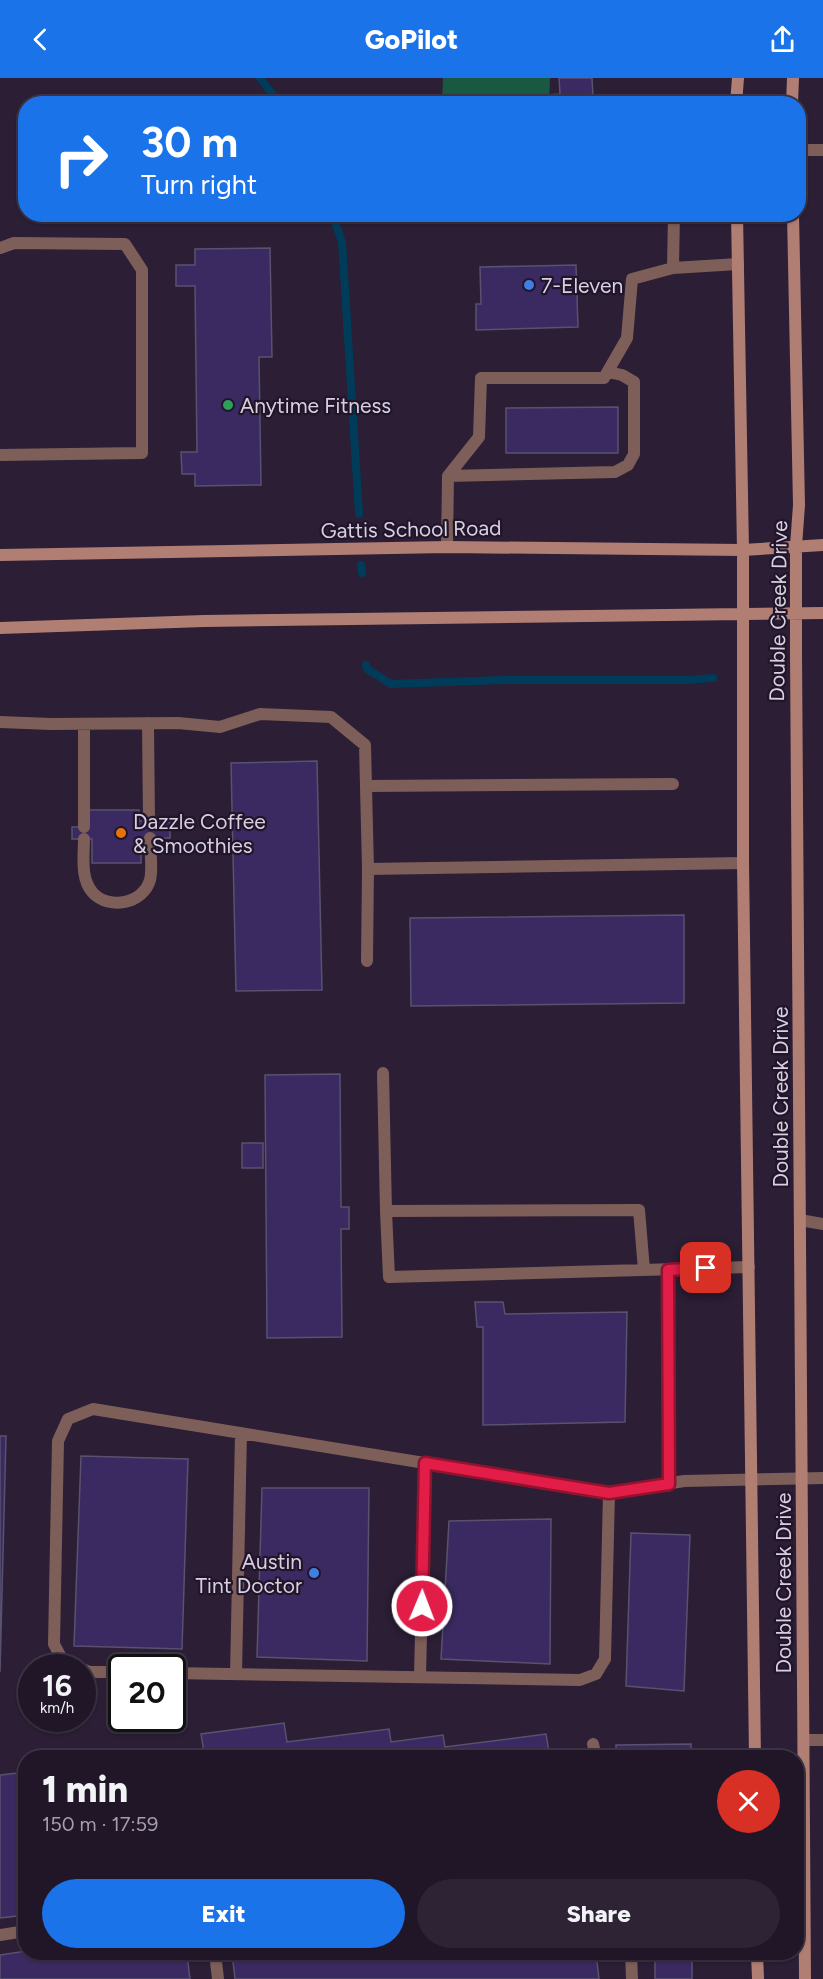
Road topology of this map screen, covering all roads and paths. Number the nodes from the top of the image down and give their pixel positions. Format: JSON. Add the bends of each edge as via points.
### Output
{"nodes":[{"id":1,"x":738,"y":78,"type":"edge"},
{"id":2,"x":793,"y":78,"type":"edge"},
{"id":3,"x":737,"y":96,"type":"edge"},
{"id":4,"x":792,"y":96,"type":"edge"},
{"id":5,"x":806,"y":150,"type":"edge"},
{"id":6,"x":823,"y":150,"type":"edge"},
{"id":7,"x":674,"y":222,"type":"edge"},
{"id":8,"x":737,"y":222,"type":"edge"},
{"id":9,"x":793,"y":222,"type":"edge"},
{"id":10,"x":0,"y":248,"type":"edge"},
{"id":11,"x":738,"y":264,"type":"junction"},
{"id":12,"x":673,"y":268,"type":"junction"},
{"id":13,"x":608,"y":372,"type":"junction"},
{"id":14,"x":0,"y":455,"type":"edge"},
{"id":15,"x":448,"y":476,"type":"junction"},
{"id":16,"x":823,"y":545,"type":"edge"},
{"id":17,"x":796,"y":546,"type":"junction"},
{"id":18,"x":447,"y":547,"type":"junction"},
{"id":19,"x":743,"y":550,"type":"junction"},
{"id":20,"x":0,"y":555,"type":"edge"},
{"id":21,"x":823,"y":613,"type":"edge"},
{"id":22,"x":796,"y":614,"type":"junction"},
{"id":23,"x":742,"y":615,"type":"junction"},
{"id":24,"x":0,"y":628,"type":"edge"},
{"id":25,"x":0,"y":722,"type":"edge"},
{"id":26,"x":148,"y":723,"type":"junction"},
{"id":27,"x":84,"y":724,"type":"junction"},
{"id":28,"x":673,"y":784,"type":"dead end"},
{"id":29,"x":366,"y":786,"type":"junction"},
{"id":30,"x":149,"y":821,"type":"dead end"},
{"id":31,"x":150,"y":838,"type":"dead end"},
{"id":32,"x":743,"y":863,"type":"junction"},
{"id":33,"x":368,"y":868,"type":"junction"},
{"id":34,"x":367,"y":961,"type":"dead end"},
{"id":35,"x":383,"y":1073,"type":"dead end"},
{"id":36,"x":386,"y":1211,"type":"junction"},
{"id":37,"x":800,"y":1220,"type":"junction"},
{"id":38,"x":823,"y":1224,"type":"edge"},
{"id":39,"x":748,"y":1267,"type":"junction"},
{"id":40,"x":644,"y":1270,"type":"junction"},
{"id":41,"x":668,"y":1270,"type":"junction"},
{"id":42,"x":241,"y":1433,"type":"junction"},
{"id":43,"x":425,"y":1463,"type":"junction"},
{"id":44,"x":802,"y":1478,"type":"junction"},
{"id":45,"x":823,"y":1478,"type":"edge"},
{"id":46,"x":751,"y":1479,"type":"junction"},
{"id":47,"x":669,"y":1484,"type":"junction"},
{"id":48,"x":609,"y":1493,"type":"junction"},
{"id":49,"x":59,"y":1654,"type":"edge"},
{"id":50,"x":186,"y":1673,"type":"edge"},
{"id":51,"x":236,"y":1674,"type":"junction"},
{"id":52,"x":420,"y":1677,"type":"junction"},
{"id":53,"x":804,"y":1740,"type":"junction"},
{"id":54,"x":823,"y":1740,"type":"edge"},
{"id":55,"x":594,"y":1744,"type":"dead end"},
{"id":56,"x":595,"y":1750,"type":"edge"},
{"id":57,"x":754,"y":1750,"type":"edge"},
{"id":58,"x":18,"y":1932,"type":"edge"},
{"id":59,"x":0,"y":1935,"type":"edge"},
{"id":60,"x":216,"y":1960,"type":"edge"},
{"id":61,"x":631,"y":1960,"type":"edge"},
{"id":62,"x":757,"y":1960,"type":"edge"},
{"id":63,"x":219,"y":1979,"type":"edge"},
{"id":64,"x":632,"y":1979,"type":"edge"},
{"id":65,"x":758,"y":1979,"type":"edge"},
{"id":66,"x":805,"y":1979,"type":"edge"}],
"edges":[{"from":1,"to":3,"type":"street"},
{"from":2,"to":4,"type":"street"},
{"from":5,"to":6,"type":"lane"},
{"from":7,"to":12,"type":"lane"},
{"from":8,"to":11,"type":"street","name":"Double Creek Drive"},
{"from":9,"to":17,"type":"street","name":"Double Creek Drive","via":[[799,505]]},
{"from":10,"to":14,"type":"lane","via":[[14,243],[125,244],[142,270],[142,453]]},
{"from":11,"to":12,"type":"lane"},
{"from":11,"to":19,"type":"street","name":"Double Creek Drive"},
{"from":12,"to":13,"type":"lane","via":[[632,279],[627,338]]},
{"from":13,"to":15,"type":"lane","via":[[604,378],[481,378],[479,437]]},
{"from":13,"to":15,"type":"lane","via":[[634,382],[634,454],[628,465],[615,472]]},
{"from":15,"to":18,"type":"lane"},
{"from":16,"to":17,"type":"street","name":"Gattis School Road"},
{"from":17,"to":19,"type":"street","name":"Gattis School Road"},
{"from":17,"to":22,"type":"street","name":"Double Creek Drive"},
{"from":18,"to":19,"type":"street","name":"Gattis School Road"},
{"from":18,"to":20,"type":"street","name":"Gattis School Road"},
{"from":19,"to":23,"type":"street","name":"Double Creek Drive"},
{"from":21,"to":22,"type":"street"},
{"from":22,"to":23,"type":"street"},
{"from":22,"to":37,"type":"street","name":"Double Creek Drive"},
{"from":23,"to":24,"type":"street","via":[[204,621]]},
{"from":23,"to":32,"type":"street","name":"Double Creek Drive"},
{"from":25,"to":27,"type":"lane"},
{"from":26,"to":27,"type":"lane"},
{"from":26,"to":29,"type":"lane","via":[[220,727],[260,714],[331,717],[365,745]]},
{"from":26,"to":30,"type":"lane"},
{"from":27,"to":31,"type":"lane","via":[[84,876],[93,893],[110,903],[132,901],[145,891],[151,878]]},
{"from":28,"to":29,"type":"lane"},
{"from":29,"to":33,"type":"lane"},
{"from":32,"to":33,"type":"lane"},
{"from":32,"to":39,"type":"street","name":"Double Creek Drive"},
{"from":33,"to":34,"type":"lane"},
{"from":35,"to":36,"type":"lane"},
{"from":36,"to":40,"type":"lane","via":[[639,1210]]},
{"from":36,"to":40,"type":"lane","via":[[389,1277]]},
{"from":37,"to":38,"type":"lane"},
{"from":37,"to":44,"type":"street","name":"Double Creek Drive"},
{"from":39,"to":41,"type":"lane"},
{"from":39,"to":46,"type":"street","name":"Double Creek Drive"},
{"from":40,"to":41,"type":"lane"},
{"from":41,"to":47,"type":"lane"},
{"from":42,"to":43,"type":"lane"},
{"from":42,"to":49,"type":"lane","via":[[93,1409],[68,1419],[58,1441],[54,1644]]},
{"from":42,"to":51,"type":"lane"},
{"from":43,"to":48,"type":"lane"},
{"from":43,"to":52,"type":"lane"},
{"from":44,"to":45,"type":"lane"},
{"from":44,"to":46,"type":"lane"},
{"from":44,"to":53,"type":"street","name":"Double Creek Drive"},
{"from":46,"to":47,"type":"lane"},
{"from":46,"to":57,"type":"street","name":"Double Creek Drive"},
{"from":47,"to":48,"type":"lane"},
{"from":48,"to":52,"type":"lane","via":[[605,1659],[596,1674],[580,1680]]},
{"from":50,"to":51,"type":"lane"},
{"from":51,"to":52,"type":"lane"},
{"from":53,"to":54,"type":"lane"},
{"from":53,"to":66,"type":"street","name":"Double Creek Drive"},
{"from":55,"to":56,"type":"lane"},
{"from":58,"to":59,"type":"lane"},
{"from":60,"to":63,"type":"lane"},
{"from":61,"to":64,"type":"lane"},
{"from":62,"to":65,"type":"street"}]}
